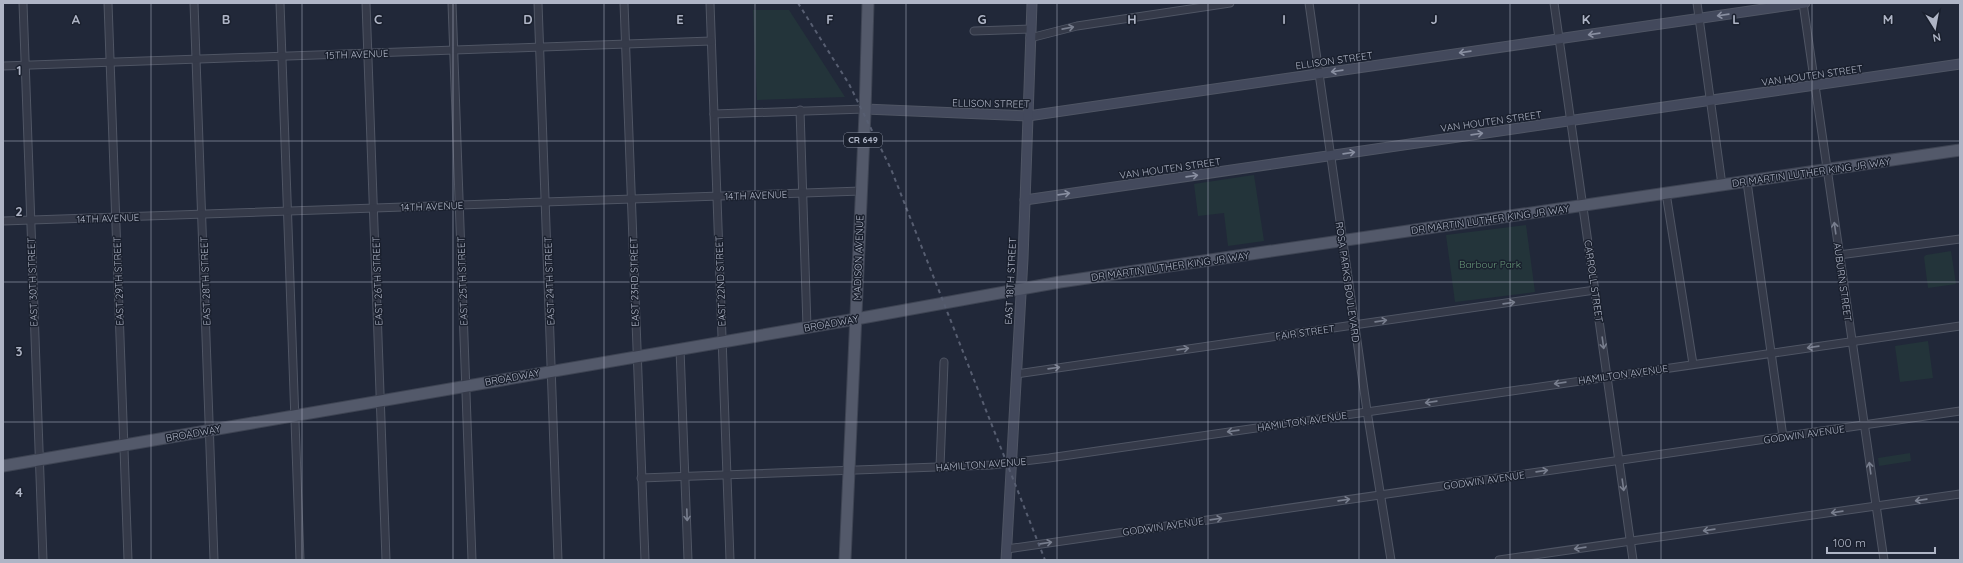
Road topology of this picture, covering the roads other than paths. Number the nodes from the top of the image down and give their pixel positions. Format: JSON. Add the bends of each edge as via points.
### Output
{"nodes":[{"id":1,"x":23,"y":3,"type":"edge"},
{"id":2,"x":108,"y":3,"type":"edge"},
{"id":3,"x":194,"y":3,"type":"edge"},
{"id":4,"x":280,"y":3,"type":"edge"},
{"id":5,"x":366,"y":3,"type":"edge"},
{"id":6,"x":452,"y":3,"type":"edge"},
{"id":7,"x":538,"y":3,"type":"edge"},
{"id":8,"x":624,"y":3,"type":"edge"},
{"id":9,"x":710,"y":3,"type":"edge"},
{"id":10,"x":868,"y":3,"type":"edge"},
{"id":11,"x":1032,"y":3,"type":"edge"},
{"id":12,"x":1230,"y":3,"type":"edge"},
{"id":13,"x":1309,"y":3,"type":"edge"},
{"id":14,"x":1554,"y":3,"type":"edge"},
{"id":15,"x":1697,"y":3,"type":"edge"},
{"id":16,"x":1803,"y":3,"type":"edge"},
{"id":17,"x":1699,"y":18,"type":"junction"},
{"id":18,"x":974,"y":31,"type":"dead end"},
{"id":19,"x":1031,"y":34,"type":"junction"},
{"id":20,"x":1559,"y":39,"type":"junction"},
{"id":21,"x":711,"y":41,"type":"junction"},
{"id":22,"x":625,"y":44,"type":"junction"},
{"id":23,"x":540,"y":47,"type":"junction"},
{"id":24,"x":454,"y":50,"type":"junction"},
{"id":25,"x":367,"y":53,"type":"junction"},
{"id":26,"x":282,"y":56,"type":"junction"},
{"id":27,"x":196,"y":59,"type":"junction"},
{"id":28,"x":110,"y":62,"type":"junction"},
{"id":29,"x":1960,"y":64,"type":"edge"},
{"id":30,"x":25,"y":65,"type":"junction"},
{"id":31,"x":3,"y":66,"type":"edge"},
{"id":32,"x":1319,"y":74,"type":"junction"},
{"id":33,"x":1814,"y":86,"type":"junction"},
{"id":34,"x":1711,"y":101,"type":"junction"},
{"id":35,"x":865,"y":109,"type":"junction"},
{"id":36,"x":800,"y":110,"type":"junction"},
{"id":37,"x":714,"y":114,"type":"junction"},
{"id":38,"x":1028,"y":116,"type":"junction"},
{"id":39,"x":1571,"y":121,"type":"junction"},
{"id":40,"x":1960,"y":150,"type":"edge"},
{"id":41,"x":1331,"y":156,"type":"junction"},
{"id":42,"x":1827,"y":170,"type":"junction"},
{"id":43,"x":1747,"y":182,"type":"junction"},
{"id":44,"x":1722,"y":185,"type":"junction"},
{"id":45,"x":861,"y":191,"type":"junction"},
{"id":46,"x":803,"y":193,"type":"junction"},
{"id":47,"x":1666,"y":193,"type":"junction"},
{"id":48,"x":717,"y":196,"type":"junction"},
{"id":49,"x":632,"y":199,"type":"junction"},
{"id":50,"x":1025,"y":200,"type":"junction"},
{"id":51,"x":546,"y":202,"type":"junction"},
{"id":52,"x":460,"y":205,"type":"junction"},
{"id":53,"x":1583,"y":205,"type":"junction"},
{"id":54,"x":374,"y":208,"type":"junction"},
{"id":55,"x":287,"y":211,"type":"junction"},
{"id":56,"x":202,"y":214,"type":"junction"},
{"id":57,"x":116,"y":217,"type":"junction"},
{"id":58,"x":30,"y":220,"type":"junction"},
{"id":59,"x":3,"y":222,"type":"edge"},
{"id":60,"x":1960,"y":239,"type":"edge"},
{"id":61,"x":1342,"y":241,"type":"junction"},
{"id":62,"x":1839,"y":256,"type":"junction"},
{"id":63,"x":1021,"y":289,"type":"junction"},
{"id":64,"x":1595,"y":290,"type":"junction"},
{"id":65,"x":856,"y":319,"type":"junction"},
{"id":66,"x":1354,"y":324,"type":"junction"},
{"id":67,"x":1960,"y":326,"type":"edge"},
{"id":68,"x":807,"y":327,"type":"junction"},
{"id":69,"x":1852,"y":341,"type":"junction"},
{"id":70,"x":722,"y":342,"type":"junction"},
{"id":71,"x":680,"y":349,"type":"junction"},
{"id":72,"x":1771,"y":353,"type":"junction"},
{"id":73,"x":636,"y":356,"type":"junction"},
{"id":74,"x":944,"y":362,"type":"dead end"},
{"id":75,"x":1693,"y":364,"type":"junction"},
{"id":76,"x":552,"y":371,"type":"junction"},
{"id":77,"x":1016,"y":374,"type":"junction"},
{"id":78,"x":1608,"y":376,"type":"junction"},
{"id":79,"x":466,"y":385,"type":"junction"},
{"id":80,"x":381,"y":400,"type":"junction"},
{"id":81,"x":1367,"y":411,"type":"junction"},
{"id":82,"x":1960,"y":411,"type":"edge"},
{"id":83,"x":295,"y":415,"type":"junction"},
{"id":84,"x":1864,"y":425,"type":"junction"},
{"id":85,"x":210,"y":430,"type":"junction"},
{"id":86,"x":1783,"y":437,"type":"junction"},
{"id":87,"x":124,"y":445,"type":"junction"},
{"id":88,"x":39,"y":460,"type":"junction"},
{"id":89,"x":1619,"y":460,"type":"junction"},
{"id":90,"x":1011,"y":462,"type":"junction"},
{"id":91,"x":3,"y":466,"type":"edge"},
{"id":92,"x":940,"y":467,"type":"junction"},
{"id":93,"x":849,"y":470,"type":"junction"},
{"id":94,"x":727,"y":475,"type":"junction"},
{"id":95,"x":686,"y":476,"type":"junction"},
{"id":96,"x":641,"y":478,"type":"junction"},
{"id":97,"x":1960,"y":494,"type":"edge"},
{"id":98,"x":1380,"y":495,"type":"junction"},
{"id":99,"x":1876,"y":506,"type":"junction"},
{"id":100,"x":1630,"y":541,"type":"junction"},
{"id":101,"x":1007,"y":549,"type":"junction"},
{"id":102,"x":43,"y":560,"type":"edge"},
{"id":103,"x":128,"y":560,"type":"edge"},
{"id":104,"x":214,"y":560,"type":"edge"},
{"id":105,"x":300,"y":560,"type":"edge"},
{"id":106,"x":386,"y":560,"type":"edge"},
{"id":107,"x":472,"y":560,"type":"edge"},
{"id":108,"x":558,"y":560,"type":"edge"},
{"id":109,"x":645,"y":560,"type":"edge"},
{"id":110,"x":688,"y":560,"type":"edge"},
{"id":111,"x":730,"y":560,"type":"edge"},
{"id":112,"x":845,"y":560,"type":"edge"},
{"id":113,"x":1006,"y":560,"type":"edge"},
{"id":114,"x":1391,"y":560,"type":"edge"},
{"id":115,"x":1499,"y":560,"type":"edge"},
{"id":116,"x":1633,"y":560,"type":"edge"},
{"id":117,"x":1884,"y":560,"type":"edge"}],
"edges":[{"from":1,"to":30,"type":"street","name":"EAST 30TH STREET"},
{"from":2,"to":28,"type":"street","name":"EAST 29TH STREET"},
{"from":3,"to":27,"type":"street","name":"EAST 28TH STREET"},
{"from":4,"to":26,"type":"street"},
{"from":5,"to":25,"type":"street","name":"EAST 26TH STREET"},
{"from":6,"to":24,"type":"street","name":"EAST 25TH STREET"},
{"from":7,"to":23,"type":"street","name":"EAST 24TH STREET"},
{"from":8,"to":22,"type":"street","name":"EAST 23RD STREET"},
{"from":9,"to":21,"type":"street","name":"EAST 22ND STREET"},
{"from":10,"to":35,"type":"main road","name":"MADISON AVENUE","number":"CR 649"},
{"from":11,"to":19,"type":"street","name":"EAST 18TH STREET"},
{"from":19,"to":12,"type":"street","one_way":true},
{"from":13,"to":32,"type":"street","name":"ROSA PARKS BOULEVARD"},
{"from":14,"to":20,"type":"street","name":"CARROLL STREET"},
{"from":15,"to":17,"type":"street"},
{"from":16,"to":17,"type":"street","name":"ELLISON STREET","one_way":true},
{"from":16,"to":33,"type":"street","name":"AUBURN STREET"},
{"from":17,"to":20,"type":"street","name":"ELLISON STREET","one_way":true},
{"from":17,"to":34,"type":"street"},
{"from":18,"to":19,"type":"street"},
{"from":19,"to":38,"type":"street","name":"EAST 18TH STREET"},
{"from":20,"to":32,"type":"street","name":"ELLISON STREET","one_way":true},
{"from":20,"to":39,"type":"street","name":"CARROLL STREET"},
{"from":21,"to":22,"type":"street","name":"15TH AVENUE"},
{"from":21,"to":37,"type":"street","name":"EAST 22ND STREET"},
{"from":22,"to":23,"type":"street","name":"15TH AVENUE"},
{"from":22,"to":49,"type":"street","name":"EAST 23RD STREET"},
{"from":23,"to":24,"type":"street","name":"15TH AVENUE"},
{"from":23,"to":51,"type":"street","name":"EAST 24TH STREET"},
{"from":24,"to":25,"type":"street","name":"15TH AVENUE"},
{"from":24,"to":52,"type":"street","name":"EAST 25TH STREET"},
{"from":25,"to":26,"type":"street","name":"15TH AVENUE"},
{"from":25,"to":54,"type":"street","name":"EAST 26TH STREET"},
{"from":26,"to":27,"type":"street","name":"15TH AVENUE"},
{"from":26,"to":55,"type":"street"},
{"from":27,"to":28,"type":"street","name":"15TH AVENUE"},
{"from":27,"to":56,"type":"street","name":"EAST 28TH STREET"},
{"from":28,"to":30,"type":"street","name":"15TH AVENUE"},
{"from":28,"to":57,"type":"street","name":"EAST 29TH STREET"},
{"from":29,"to":33,"type":"street","name":"VAN HOUTEN STREET"},
{"from":30,"to":31,"type":"street","name":"15TH AVENUE"},
{"from":30,"to":58,"type":"street","name":"EAST 30TH STREET"},
{"from":32,"to":38,"type":"street","name":"ELLISON STREET"},
{"from":32,"to":41,"type":"street","name":"ROSA PARKS BOULEVARD"},
{"from":33,"to":34,"type":"street","name":"VAN HOUTEN STREET"},
{"from":33,"to":42,"type":"street","name":"AUBURN STREET"},
{"from":34,"to":39,"type":"street","name":"VAN HOUTEN STREET"},
{"from":34,"to":44,"type":"street"},
{"from":35,"to":36,"type":"street"},
{"from":35,"to":38,"type":"street","name":"ELLISON STREET"},
{"from":35,"to":45,"type":"main road","name":"MADISON AVENUE","number":"CR 649"},
{"from":36,"to":37,"type":"street"},
{"from":36,"to":46,"type":"street"},
{"from":37,"to":48,"type":"street","name":"EAST 22ND STREET"},
{"from":38,"to":50,"type":"street","name":"EAST 18TH STREET"},
{"from":41,"to":39,"type":"street","name":"VAN HOUTEN STREET","one_way":true},
{"from":39,"to":53,"type":"street","name":"CARROLL STREET"},
{"from":40,"to":42,"type":"main road","name":"DR MARTIN LUTHER KING JR WAY"},
{"from":50,"to":41,"type":"street","name":"VAN HOUTEN STREET","one_way":true},
{"from":41,"to":61,"type":"street","name":"ROSA PARKS BOULEVARD"},
{"from":42,"to":43,"type":"main road","name":"DR MARTIN LUTHER KING JR WAY"},
{"from":62,"to":42,"type":"street","name":"AUBURN STREET","one_way":true},
{"from":43,"to":44,"type":"main road","name":"DR MARTIN LUTHER KING JR WAY"},
{"from":43,"to":72,"type":"street"},
{"from":44,"to":47,"type":"main road","name":"DR MARTIN LUTHER KING JR WAY"},
{"from":45,"to":46,"type":"street","name":"14TH AVENUE"},
{"from":45,"to":65,"type":"main road","name":"MADISON AVENUE","number":"CR 649"},
{"from":46,"to":48,"type":"street","name":"14TH AVENUE"},
{"from":46,"to":68,"type":"street"},
{"from":47,"to":53,"type":"main road","name":"DR MARTIN LUTHER KING JR WAY"},
{"from":47,"to":75,"type":"street"},
{"from":48,"to":49,"type":"street","name":"14TH AVENUE"},
{"from":48,"to":70,"type":"street","name":"EAST 22ND STREET"},
{"from":49,"to":51,"type":"street","name":"14TH AVENUE"},
{"from":49,"to":73,"type":"street","name":"EAST 23RD STREET"},
{"from":50,"to":63,"type":"street","name":"EAST 18TH STREET"},
{"from":51,"to":52,"type":"street","name":"14TH AVENUE"},
{"from":51,"to":76,"type":"street","name":"EAST 24TH STREET"},
{"from":52,"to":54,"type":"street","name":"14TH AVENUE"},
{"from":52,"to":79,"type":"street","name":"EAST 25TH STREET"},
{"from":53,"to":61,"type":"main road","name":"DR MARTIN LUTHER KING JR WAY"},
{"from":53,"to":64,"type":"street","name":"CARROLL STREET"},
{"from":54,"to":55,"type":"street","name":"14TH AVENUE"},
{"from":54,"to":80,"type":"street","name":"EAST 26TH STREET"},
{"from":55,"to":56,"type":"street","name":"14TH AVENUE"},
{"from":55,"to":83,"type":"street"},
{"from":56,"to":57,"type":"street","name":"14TH AVENUE"},
{"from":56,"to":85,"type":"street","name":"EAST 28TH STREET"},
{"from":57,"to":58,"type":"street","name":"14TH AVENUE"},
{"from":57,"to":87,"type":"street","name":"EAST 29TH STREET"},
{"from":58,"to":59,"type":"street","name":"14TH AVENUE"},
{"from":58,"to":88,"type":"street","name":"EAST 30TH STREET"},
{"from":60,"to":62,"type":"street"},
{"from":61,"to":63,"type":"main road","name":"DR MARTIN LUTHER KING JR WAY"},
{"from":61,"to":66,"type":"street","name":"ROSA PARKS BOULEVARD"},
{"from":62,"to":69,"type":"street","name":"AUBURN STREET"},
{"from":63,"to":65,"type":"main road","name":"BROADWAY"},
{"from":63,"to":77,"type":"street","name":"EAST 18TH STREET"},
{"from":66,"to":64,"type":"street","name":"FAIR STREET","one_way":true},
{"from":64,"to":78,"type":"street","name":"CARROLL STREET","one_way":true},
{"from":65,"to":68,"type":"main road","name":"BROADWAY"},
{"from":65,"to":93,"type":"main road","name":"MADISON AVENUE","number":"CR 649"},
{"from":77,"to":66,"type":"street","name":"FAIR STREET","one_way":true},
{"from":66,"to":81,"type":"street","name":"ROSA PARKS BOULEVARD"},
{"from":67,"to":69,"type":"street","name":"HAMILTON AVENUE"},
{"from":68,"to":70,"type":"main road","name":"BROADWAY"},
{"from":69,"to":72,"type":"street","name":"HAMILTON AVENUE","one_way":true},
{"from":69,"to":84,"type":"street","name":"AUBURN STREET"},
{"from":70,"to":71,"type":"main road","name":"BROADWAY"},
{"from":70,"to":94,"type":"street","name":"EAST 22ND STREET"},
{"from":71,"to":73,"type":"main road","name":"BROADWAY"},
{"from":71,"to":95,"type":"street"},
{"from":72,"to":75,"type":"street","name":"HAMILTON AVENUE"},
{"from":72,"to":86,"type":"street"},
{"from":73,"to":76,"type":"main road","name":"BROADWAY"},
{"from":73,"to":96,"type":"street","name":"EAST 23RD STREET"},
{"from":74,"to":92,"type":"street"},
{"from":75,"to":78,"type":"street","name":"HAMILTON AVENUE"},
{"from":76,"to":79,"type":"main road","name":"BROADWAY"},
{"from":76,"to":108,"type":"street","name":"EAST 24TH STREET"},
{"from":77,"to":90,"type":"street","name":"EAST 18TH STREET"},
{"from":78,"to":81,"type":"street","name":"HAMILTON AVENUE","one_way":true},
{"from":78,"to":89,"type":"street","name":"CARROLL STREET"},
{"from":79,"to":80,"type":"main road","name":"BROADWAY"},
{"from":79,"to":107,"type":"street","name":"EAST 25TH STREET"},
{"from":80,"to":83,"type":"main road","name":"BROADWAY"},
{"from":80,"to":106,"type":"street","name":"EAST 26TH STREET"},
{"from":81,"to":90,"type":"street","name":"HAMILTON AVENUE","one_way":true},
{"from":81,"to":98,"type":"street","name":"ROSA PARKS BOULEVARD"},
{"from":82,"to":84,"type":"street","name":"GODWIN AVENUE"},
{"from":83,"to":85,"type":"main road","name":"BROADWAY"},
{"from":83,"to":105,"type":"street"},
{"from":84,"to":86,"type":"street","name":"GODWIN AVENUE"},
{"from":99,"to":84,"type":"street","name":"AUBURN STREET","one_way":true},
{"from":85,"to":87,"type":"main road","name":"BROADWAY"},
{"from":85,"to":104,"type":"street","name":"EAST 28TH STREET"},
{"from":86,"to":89,"type":"street","name":"GODWIN AVENUE"},
{"from":87,"to":88,"type":"main road","name":"BROADWAY"},
{"from":87,"to":103,"type":"street","name":"EAST 29TH STREET"},
{"from":88,"to":91,"type":"main road","name":"BROADWAY"},
{"from":88,"to":102,"type":"street","name":"EAST 30TH STREET"},
{"from":98,"to":89,"type":"street","name":"GODWIN AVENUE","one_way":true},
{"from":89,"to":100,"type":"street","name":"CARROLL STREET","one_way":true},
{"from":90,"to":92,"type":"street","name":"HAMILTON AVENUE"},
{"from":90,"to":101,"type":"street","name":"EAST 18TH STREET"},
{"from":92,"to":93,"type":"street","name":"HAMILTON AVENUE"},
{"from":93,"to":94,"type":"street","name":"HAMILTON AVENUE"},
{"from":93,"to":112,"type":"main road","name":"MADISON AVENUE","number":"CR 649"},
{"from":94,"to":95,"type":"street","name":"HAMILTON AVENUE"},
{"from":94,"to":111,"type":"street","name":"EAST 22ND STREET"},
{"from":95,"to":96,"type":"street","name":"HAMILTON AVENUE"},
{"from":95,"to":110,"type":"street","one_way":true},
{"from":96,"to":109,"type":"street","name":"EAST 23RD STREET"},
{"from":97,"to":99,"type":"street","one_way":true},
{"from":101,"to":98,"type":"street","name":"GODWIN AVENUE","one_way":true},
{"from":98,"to":114,"type":"street","name":"ROSA PARKS BOULEVARD"},
{"from":99,"to":100,"type":"street","one_way":true},
{"from":99,"to":117,"type":"street","name":"AUBURN STREET"},
{"from":100,"to":115,"type":"street","one_way":true},
{"from":100,"to":116,"type":"street","name":"CARROLL STREET"},
{"from":101,"to":113,"type":"street","name":"EAST 18TH STREET"}]}
